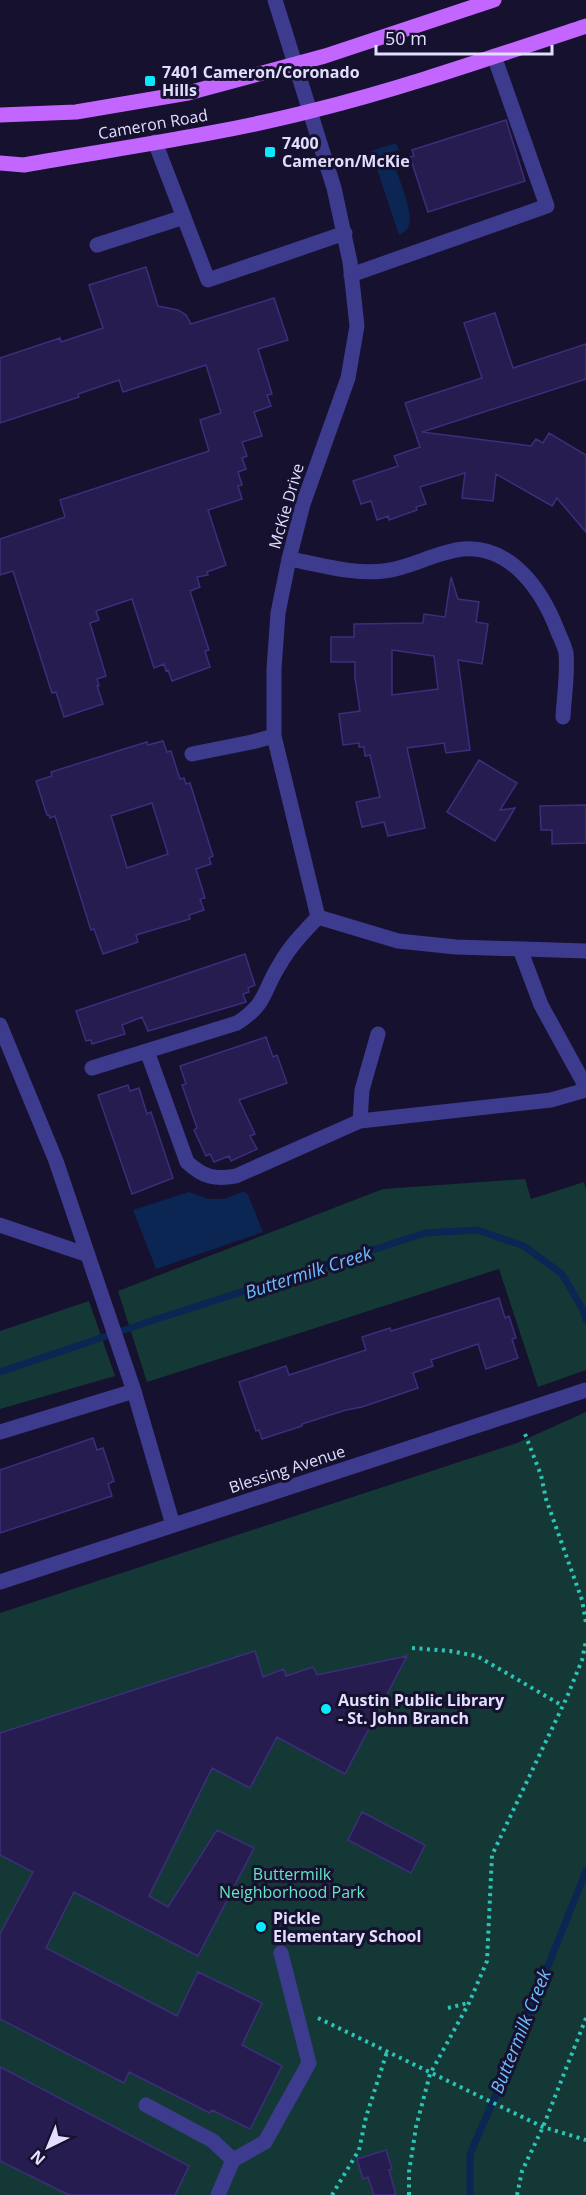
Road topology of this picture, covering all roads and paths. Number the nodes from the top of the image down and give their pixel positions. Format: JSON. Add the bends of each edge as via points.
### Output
{"nodes":[{"id":1,"x":275,"y":0,"type":"edge"},
{"id":2,"x":494,"y":0,"type":"edge"},
{"id":3,"x":586,"y":26,"type":"edge"},
{"id":4,"x":494,"y":56,"type":"junction"},
{"id":5,"x":294,"y":64,"type":"junction"},
{"id":6,"x":308,"y":112,"type":"junction"},
{"id":7,"x":0,"y":115,"type":"edge"},
{"id":8,"x":155,"y":142,"type":"junction"},
{"id":9,"x":0,"y":164,"type":"edge"},
{"id":10,"x":184,"y":217,"type":"junction"},
{"id":11,"x":345,"y":234,"type":"junction"},
{"id":12,"x":97,"y":245,"type":"dead end"},
{"id":13,"x":351,"y":275,"type":"junction"},
{"id":14,"x":289,"y":559,"type":"junction"},
{"id":15,"x":563,"y":717,"type":"dead end"},
{"id":16,"x":274,"y":735,"type":"junction"},
{"id":17,"x":192,"y":754,"type":"dead end"},
{"id":18,"x":318,"y":916,"type":"junction"},
{"id":19,"x":520,"y":949,"type":"junction"},
{"id":20,"x":586,"y":951,"type":"edge"},
{"id":21,"x":0,"y":1025,"type":"edge"},
{"id":22,"x":378,"y":1034,"type":"dead end"},
{"id":23,"x":147,"y":1051,"type":"junction"},
{"id":24,"x":92,"y":1068,"type":"dead end"},
{"id":25,"x":586,"y":1089,"type":"edge"},
{"id":26,"x":360,"y":1121,"type":"junction"},
{"id":27,"x":0,"y":1225,"type":"edge"},
{"id":28,"x":88,"y":1255,"type":"junction"},
{"id":29,"x":132,"y":1384,"type":"junction"},
{"id":30,"x":586,"y":1390,"type":"edge"},
{"id":31,"x":0,"y":1432,"type":"edge"},
{"id":32,"x":525,"y":1434,"type":"dead end"},
{"id":33,"x":173,"y":1525,"type":"junction"},
{"id":34,"x":0,"y":1582,"type":"edge"},
{"id":35,"x":586,"y":1623,"type":"edge"},
{"id":36,"x":586,"y":1641,"type":"edge"},
{"id":37,"x":412,"y":1648,"type":"dead end"},
{"id":38,"x":563,"y":1706,"type":"junction"},
{"id":39,"x":281,"y":1953,"type":"dead end"},
{"id":40,"x":469,"y":2003,"type":"junction"},
{"id":41,"x":295,"y":2007,"type":"junction"},
{"id":42,"x":448,"y":2008,"type":"dead end"},
{"id":43,"x":586,"y":2018,"type":"edge"},
{"id":44,"x":387,"y":2052,"type":"junction"},
{"id":45,"x":430,"y":2074,"type":"junction"},
{"id":46,"x":146,"y":2105,"type":"dead end"},
{"id":47,"x":543,"y":2127,"type":"junction"},
{"id":48,"x":586,"y":2140,"type":"edge"},
{"id":49,"x":233,"y":2160,"type":"junction"},
{"id":50,"x":218,"y":2195,"type":"edge"},
{"id":51,"x":332,"y":2195,"type":"edge"},
{"id":52,"x":409,"y":2195,"type":"edge"},
{"id":53,"x":517,"y":2195,"type":"edge"}],
"edges":[{"from":1,"to":5,"type":"street","name":"McKie Drive"},
{"from":2,"to":5,"type":"main road","name":"Cameron Road"},
{"from":3,"to":4,"type":"main road","name":"Cameron Road"},
{"from":4,"to":6,"type":"main road","name":"Cameron Road"},
{"from":4,"to":13,"type":"street","via":[[547,206]]},
{"from":5,"to":6,"type":"street","name":"McKie Drive"},
{"from":5,"to":7,"type":"main road","name":"Cameron Road","via":[[188,93],[76,112]]},
{"from":6,"to":8,"type":"main road","name":"Cameron Road"},
{"from":6,"to":11,"type":"street","name":"McKie Drive"},
{"from":8,"to":9,"type":"main road","name":"Cameron Road","via":[[24,165]]},
{"from":8,"to":10,"type":"street"},
{"from":10,"to":11,"type":"street","via":[[208,280]]},
{"from":10,"to":12,"type":"street"},
{"from":11,"to":13,"type":"street","name":"McKie Drive"},
{"from":13,"to":14,"type":"street","name":"McKie Drive","via":[[357,326],[348,378],[303,504]]},
{"from":14,"to":15,"type":"street","via":[[366,572],[398,569],[462,549],[499,555],[524,575],[551,612],[566,652]]},
{"from":14,"to":16,"type":"street","name":"McKie Drive","via":[[278,613]]},
{"from":16,"to":17,"type":"street"},
{"from":16,"to":18,"type":"street","name":"McKie Drive"},
{"from":18,"to":19,"type":"street","via":[[398,941]]},
{"from":18,"to":23,"type":"street","via":[[283,959],[255,1011],[237,1023]]},
{"from":19,"to":20,"type":"street"},
{"from":19,"to":25,"type":"street","via":[[541,1005]]},
{"from":21,"to":28,"type":"street","via":[[56,1161]]},
{"from":22,"to":26,"type":"street","via":[[362,1090]]},
{"from":23,"to":24,"type":"street"},
{"from":23,"to":26,"type":"street","via":[[187,1162],[207,1177],[237,1176]]},
{"from":25,"to":26,"type":"street","via":[[551,1100]]},
{"from":27,"to":28,"type":"street"},
{"from":28,"to":29,"type":"street"},
{"from":29,"to":31,"type":"street"},
{"from":29,"to":33,"type":"street"},
{"from":30,"to":33,"type":"street","name":"Blessing Avenue"},
{"from":32,"to":35,"type":"path","via":[[582,1600]]},
{"from":33,"to":34,"type":"street","name":"Blessing Avenue"},
{"from":36,"to":38,"type":"path"},
{"from":37,"to":38,"type":"path","via":[[477,1656]]},
{"from":38,"to":40,"type":"path","via":[[492,1855],[488,1961]]},
{"from":39,"to":41,"type":"street"},
{"from":40,"to":42,"type":"path"},
{"from":40,"to":45,"type":"path"},
{"from":41,"to":44,"type":"path"},
{"from":41,"to":49,"type":"street","via":[[309,2063],[265,2142]]},
{"from":43,"to":47,"type":"path"},
{"from":44,"to":45,"type":"path"},
{"from":44,"to":51,"type":"path","via":[[359,2150]]},
{"from":45,"to":47,"type":"path"},
{"from":45,"to":52,"type":"path","via":[[416,2127]]},
{"from":46,"to":49,"type":"street","via":[[213,2141]]},
{"from":47,"to":48,"type":"path"},
{"from":47,"to":53,"type":"path","via":[[522,2171]]},
{"from":49,"to":50,"type":"street"}]}
